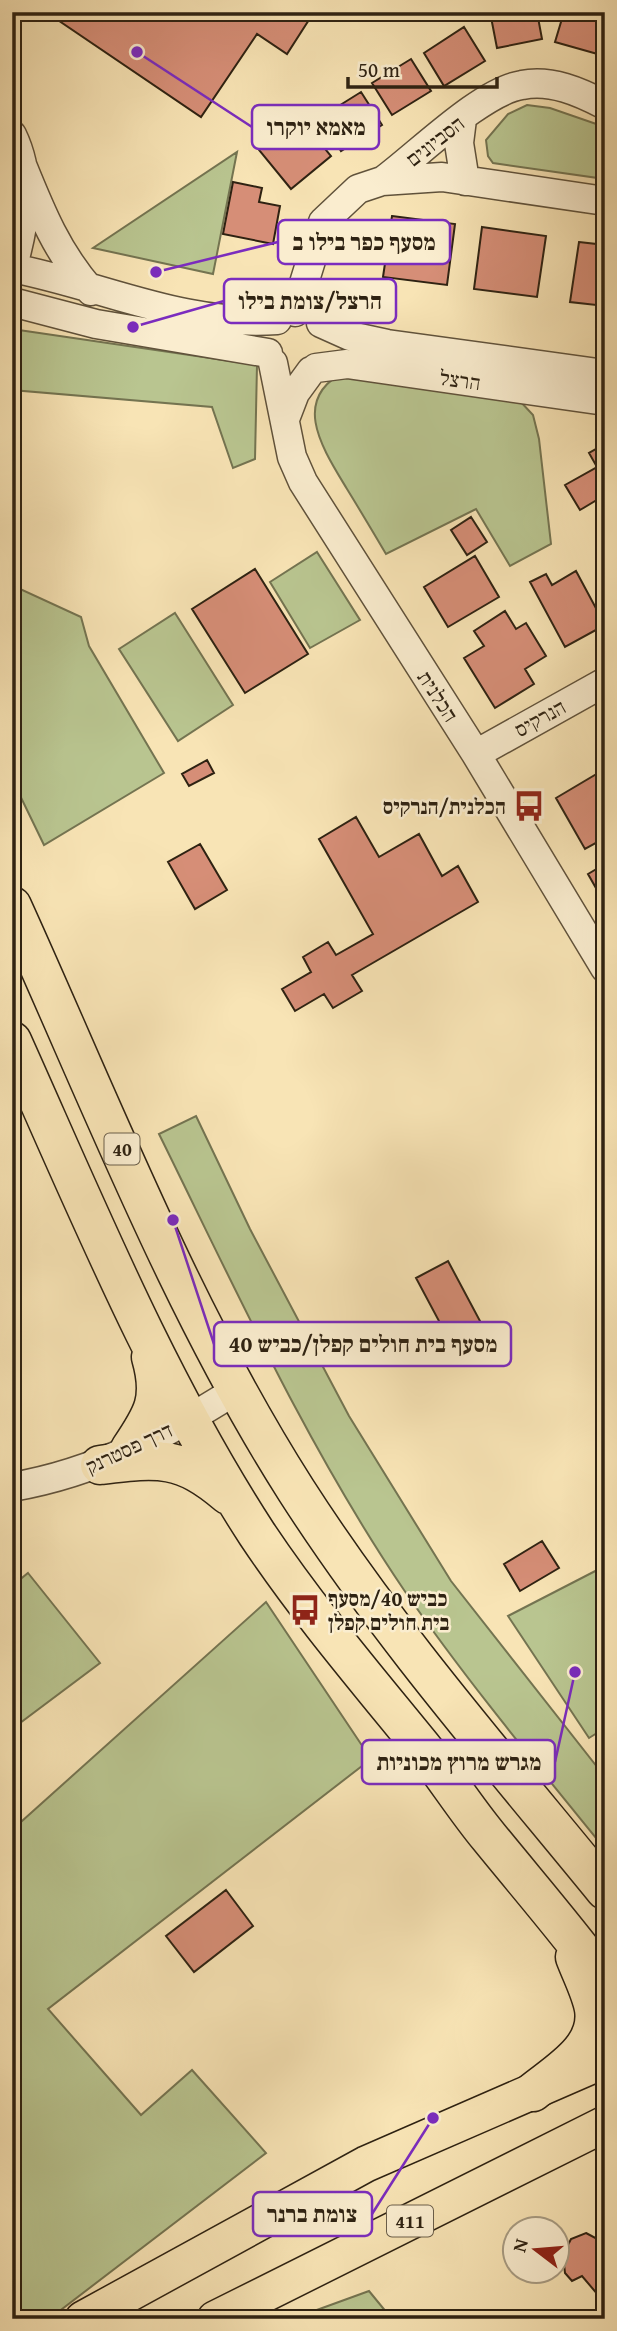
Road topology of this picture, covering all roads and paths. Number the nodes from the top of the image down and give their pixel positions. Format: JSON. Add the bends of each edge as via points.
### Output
{"nodes":[{"id":1,"x":605,"y":105,"type":"edge"},
{"id":2,"x":462,"y":119,"type":"junction"},
{"id":3,"x":12,"y":135,"type":"edge"},
{"id":4,"x":22,"y":165,"type":"junction"},
{"id":5,"x":382,"y":181,"type":"junction"},
{"id":6,"x":465,"y":181,"type":"junction"},
{"id":7,"x":605,"y":201,"type":"edge"},
{"id":8,"x":12,"y":268,"type":"edge"},
{"id":9,"x":91,"y":291,"type":"junction"},
{"id":10,"x":12,"y":303,"type":"edge"},
{"id":11,"x":286,"y":316,"type":"junction"},
{"id":12,"x":321,"y":323,"type":"junction"},
{"id":13,"x":270,"y":358,"type":"junction"},
{"id":14,"x":314,"y":370,"type":"junction"},
{"id":15,"x":605,"y":373,"type":"edge"},
{"id":16,"x":605,"y":401,"type":"edge"},
{"id":17,"x":285,"y":419,"type":"junction"},
{"id":18,"x":605,"y":682,"type":"edge"},
{"id":19,"x":475,"y":754,"type":"junction"},
{"id":20,"x":12,"y":906,"type":"edge"},
{"id":21,"x":605,"y":968,"type":"edge"},
{"id":22,"x":12,"y":1041,"type":"edge"},
{"id":23,"x":143,"y":1328,"type":"junction"},
{"id":24,"x":238,"y":1389,"type":"junction"},
{"id":25,"x":190,"y":1419,"type":"junction"},
{"id":26,"x":115,"y":1457,"type":"junction"},
{"id":27,"x":12,"y":1487,"type":"edge"},
{"id":28,"x":240,"y":1506,"type":"junction"},
{"id":29,"x":605,"y":1890,"type":"edge"},
{"id":30,"x":564,"y":1926,"type":"junction"},
{"id":31,"x":605,"y":1981,"type":"edge"},
{"id":32,"x":605,"y":2060,"type":"edge"},
{"id":33,"x":533,"y":2092,"type":"junction"},
{"id":34,"x":605,"y":2124,"type":"edge"},
{"id":35,"x":83,"y":2319,"type":"edge"},
{"id":36,"x":215,"y":2319,"type":"edge"}],
"edges":[{"from":1,"to":2,"type":"street","name":"הסביונים","via":[[550,84],[522,84],[495,94]]},
{"from":2,"to":5,"type":"street","name":"הסביונים"},
{"from":2,"to":6,"type":"street","via":[[458,143]]},
{"from":3,"to":4,"type":"street"},
{"from":4,"to":8,"type":"street","via":[[25,208]]},
{"from":4,"to":9,"type":"street","via":[[50,234]]},
{"from":5,"to":6,"type":"street","name":"הסביונים","via":[[408,177]]},
{"from":5,"to":11,"type":"street","name":"הסביונים","via":[[358,190],[323,222]]},
{"from":6,"to":7,"type":"street","name":"הסביונים"},
{"from":8,"to":9,"type":"street"},
{"from":9,"to":11,"type":"street","via":[[244,322]]},
{"from":10,"to":13,"type":"street"},
{"from":11,"to":12,"type":"street","via":[[308,314]]},
{"from":11,"to":13,"type":"street","via":[[267,335]]},
{"from":12,"to":14,"type":"street","via":[[328,342],[323,361]]},
{"from":12,"to":15,"type":"street","name":"הרצל","via":[[387,344]]},
{"from":13,"to":14,"type":"street","via":[[290,374]]},
{"from":13,"to":17,"type":"street","name":"הכלנית"},
{"from":14,"to":16,"type":"street","name":"הרצל","via":[[347,364]]},
{"from":14,"to":17,"type":"street","via":[[295,393]]},
{"from":17,"to":19,"type":"street","name":"הכלנית","via":[[292,457],[303,482]]},
{"from":18,"to":19,"type":"street","name":"הנרקיס"},
{"from":19,"to":21,"type":"street","name":"הכלנית"},
{"from":20,"to":24,"type":"highway","number":"40","via":[[158,1232]]},
{"from":22,"to":23,"type":"highway"},
{"from":23,"to":25,"type":"highway"},
{"from":23,"to":26,"type":"highway","via":[[157,1380],[156,1400],[151,1417]]},
{"from":24,"to":25,"type":"street","name":"דרך פסטרנק"},
{"from":24,"to":29,"type":"highway","number":"40","via":[[296,1489],[412,1654]]},
{"from":25,"to":26,"type":"street","name":"דרך פסטרנק"},
{"from":25,"to":28,"type":"highway"},
{"from":26,"to":27,"type":"street","name":"דרך פסטרנק"},
{"from":26,"to":28,"type":"highway","via":[[192,1467]]},
{"from":28,"to":30,"type":"highway","via":[[335,1642]]},
{"from":30,"to":31,"type":"highway"},
{"from":30,"to":33,"type":"highway","via":[[594,2009],[592,2030],[570,2063]]},
{"from":32,"to":33,"type":"main road"},
{"from":33,"to":35,"type":"main road","via":[[366,2164]]},
{"from":34,"to":36,"type":"main road","number":"411"}]}
